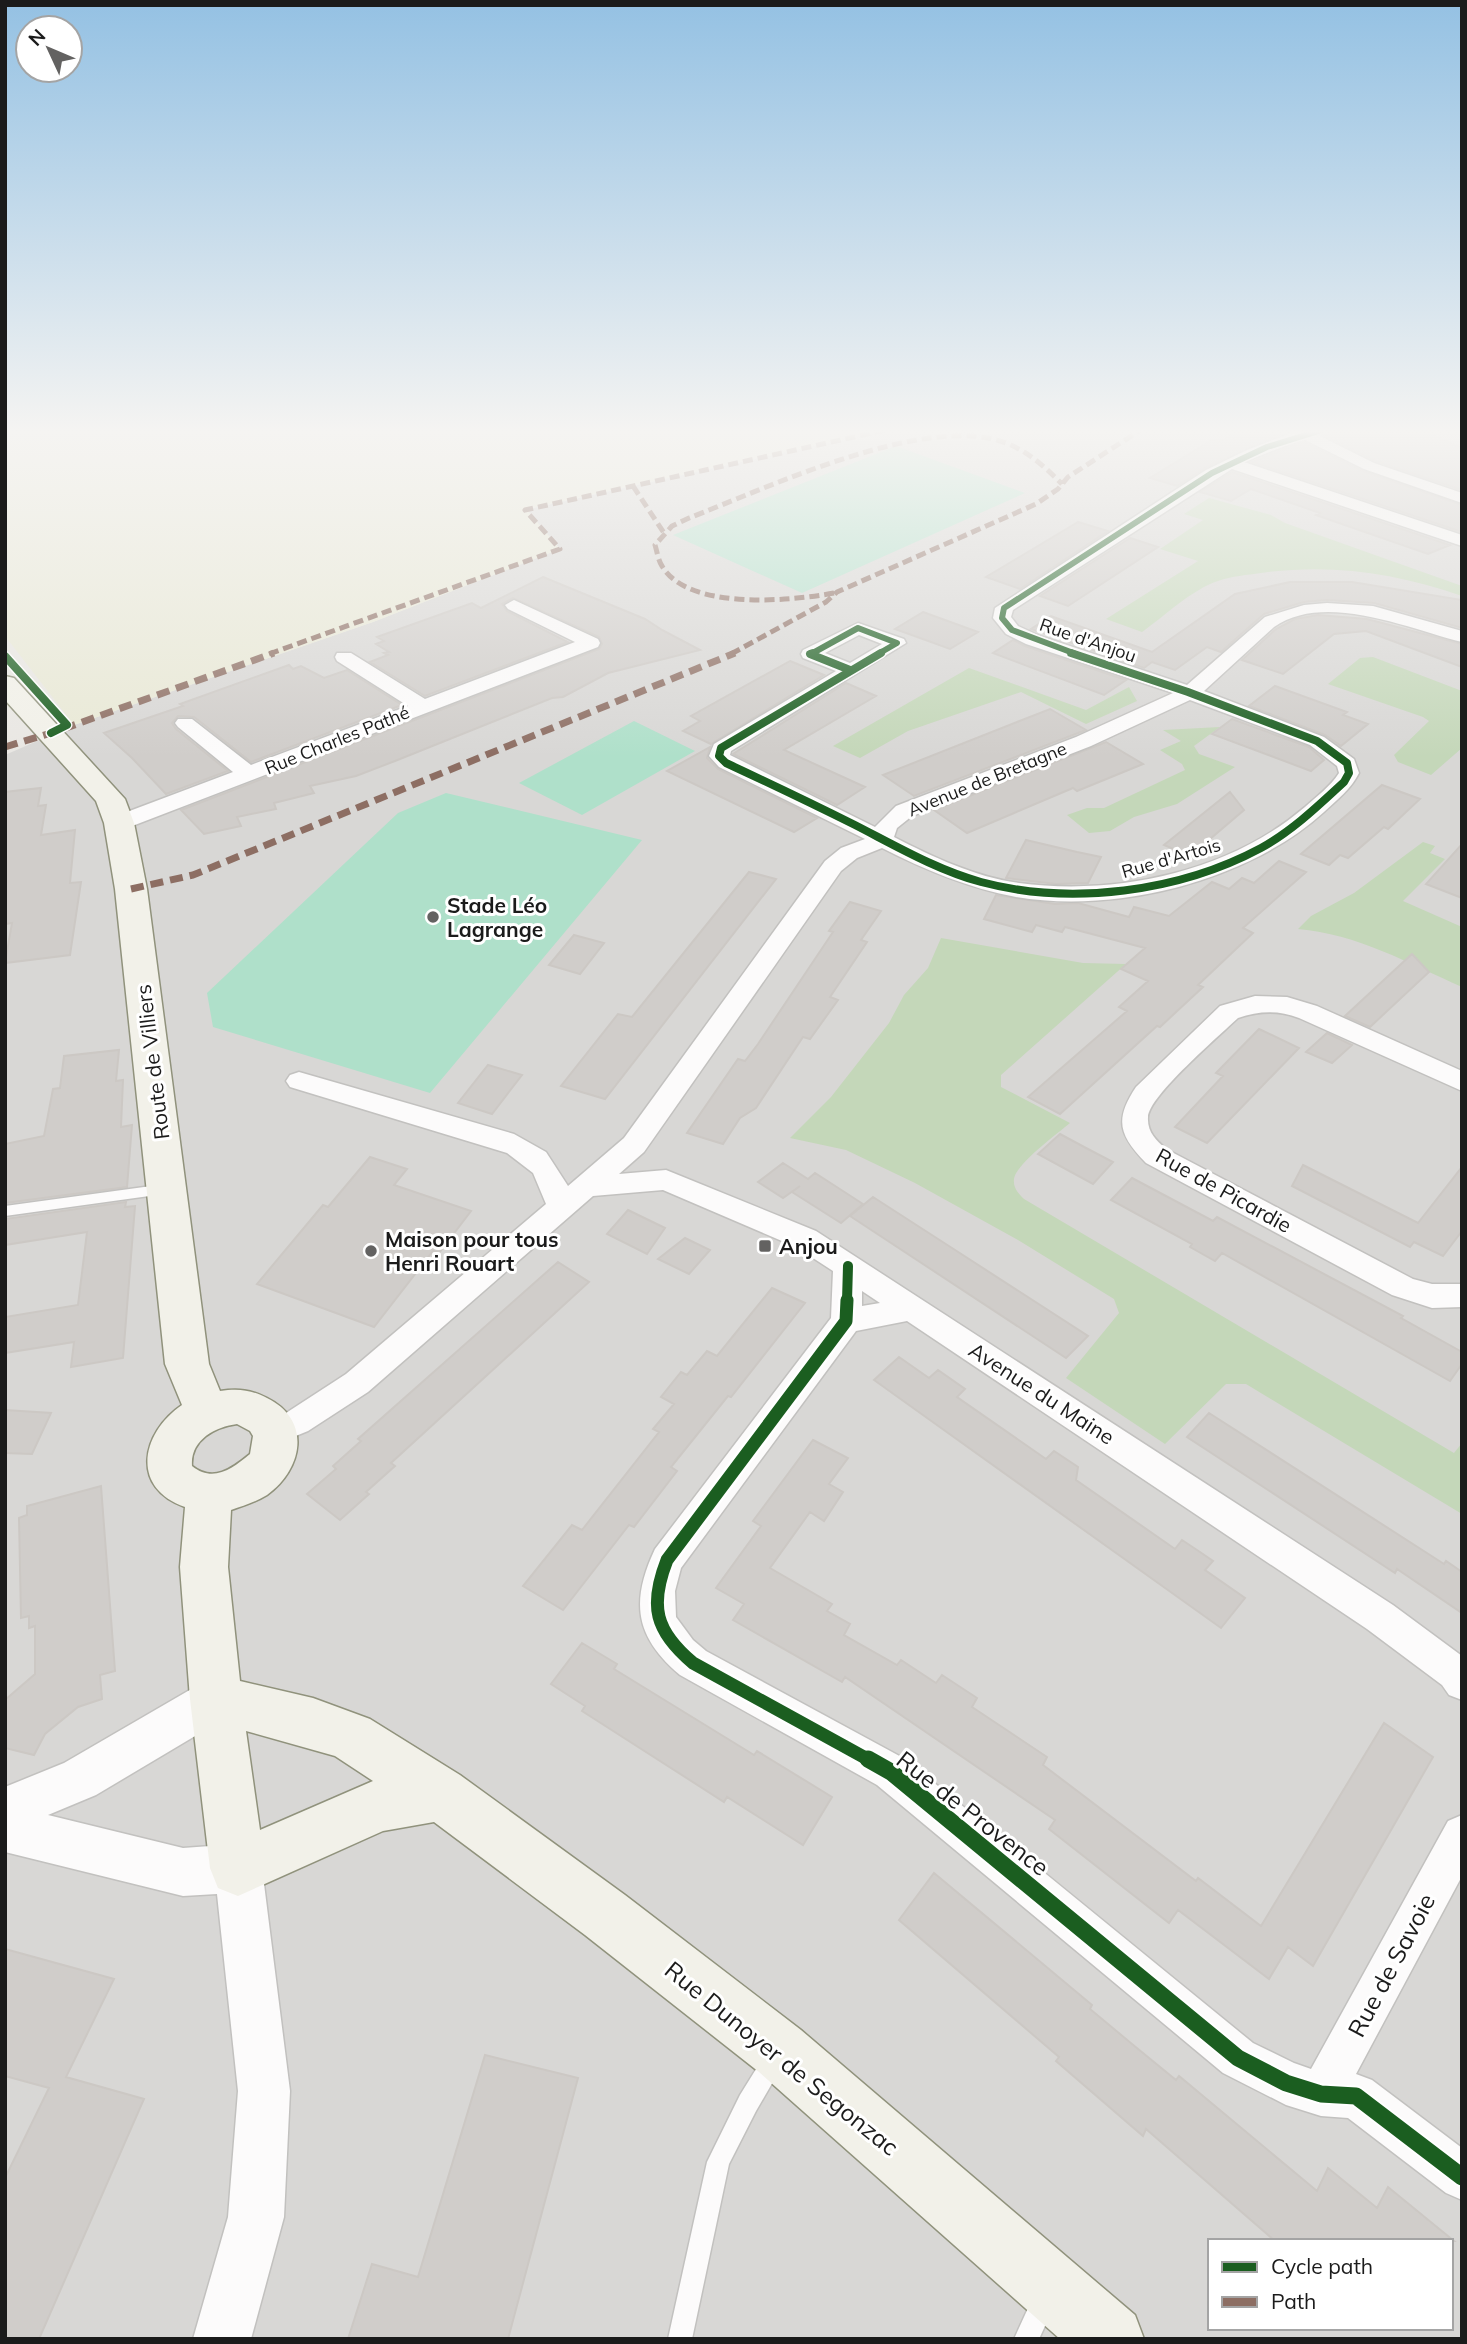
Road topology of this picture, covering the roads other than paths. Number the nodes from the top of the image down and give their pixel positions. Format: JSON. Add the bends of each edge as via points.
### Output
{"nodes":[{"id":1,"x":1113,"y":538,"type":"edge"},
{"id":2,"x":514,"y":606,"type":"dead end"},
{"id":3,"x":1462,"y":637,"type":"edge"},
{"id":4,"x":344,"y":657,"type":"dead end"},
{"id":5,"x":850,"y":670,"type":"dead end"},
{"id":6,"x":5,"y":684,"type":"edge"},
{"id":7,"x":1188,"y":692,"type":"junction"},
{"id":8,"x":422,"y":706,"type":"junction"},
{"id":9,"x":185,"y":723,"type":"dead end"},
{"id":10,"x":250,"y":775,"type":"junction"},
{"id":11,"x":115,"y":811,"type":"junction"},
{"id":12,"x":882,"y":840,"type":"junction"},
{"id":13,"x":299,"y":1081,"type":"dead end"},
{"id":14,"x":1462,"y":1082,"type":"edge"},
{"id":15,"x":634,"y":1145,"type":"junction"},
{"id":16,"x":666,"y":1180,"type":"junction"},
{"id":17,"x":589,"y":1186,"type":"junction"},
{"id":18,"x":167,"y":1189,"type":"junction"},
{"id":19,"x":562,"y":1209,"type":"junction"},
{"id":20,"x":5,"y":1211,"type":"edge"},
{"id":21,"x":848,"y":1266,"type":"junction"},
{"id":22,"x":1462,"y":1295,"type":"edge"},
{"id":23,"x":914,"y":1308,"type":"junction"},
{"id":24,"x":846,"y":1321,"type":"junction"},
{"id":25,"x":207,"y":1412,"type":"junction"},
{"id":26,"x":276,"y":1431,"type":"junction"},
{"id":27,"x":209,"y":1495,"type":"junction"},
{"id":28,"x":1462,"y":1683,"type":"edge"},
{"id":29,"x":216,"y":1699,"type":"junction"},
{"id":30,"x":441,"y":1794,"type":"junction"},
{"id":31,"x":5,"y":1810,"type":"edge"},
{"id":32,"x":5,"y":1828,"type":"edge"},
{"id":33,"x":1462,"y":1835,"type":"edge"},
{"id":34,"x":238,"y":1868,"type":"junction"},
{"id":35,"x":780,"y":2051,"type":"junction"},
{"id":36,"x":1321,"y":2094,"type":"junction"},
{"id":37,"x":1462,"y":2178,"type":"edge"},
{"id":38,"x":1052,"y":2286,"type":"junction"},
{"id":39,"x":222,"y":2339,"type":"edge"},
{"id":40,"x":680,"y":2339,"type":"edge"},
{"id":41,"x":1026,"y":2339,"type":"edge"},
{"id":42,"x":1111,"y":2339,"type":"edge"}],
"edges":[{"from":1,"to":7,"type":"street","name":"Rue d'Anjou","via":[[1004,608],[1002,618],[1012,630],[1033,640]]},
{"from":2,"to":8,"type":"street","name":"Rue Charles Pathé","via":[[591,643]]},
{"from":3,"to":7,"type":"street","name":"Avenue de Bretagne","via":[[1375,611],[1301,611],[1266,622]]},
{"from":4,"to":8,"type":"street","name":"Rue Charles Pathé"},
{"from":5,"to":12,"type":"street","via":[[721,748],[719,756]]},
{"from":6,"to":11,"type":"main road"},
{"from":7,"to":12,"type":"street","name":"Avenue de Bretagne","via":[[1120,725],[904,811],[887,825]]},
{"from":7,"to":12,"type":"street","name":"Rue d'Artois","via":[[1317,741],[1347,763],[1349,773],[1291,829],[1261,846],[1221,865],[1116,892],[1029,892],[984,883]]},
{"from":8,"to":10,"type":"street","name":"Rue Charles Pathé"},
{"from":9,"to":10,"type":"street","name":"Rue Charles Pathé"},
{"from":10,"to":11,"type":"street"},
{"from":11,"to":18,"type":"main road","name":"Route de Villiers","via":[[131,889]]},
{"from":12,"to":15,"type":"street","via":[[849,853],[833,866]]},
{"from":13,"to":19,"type":"street","via":[[531,1152],[555,1184]]},
{"from":14,"to":22,"type":"street","name":"Rue de Picardie","via":[[1308,1012],[1287,1005],[1255,1004],[1228,1012],[1145,1093],[1135,1106],[1133,1124],[1139,1140],[1156,1156],[1403,1287],[1432,1296]]},
{"from":15,"to":16,"type":"street"},
{"from":15,"to":17,"type":"street"},
{"from":16,"to":17,"type":"street","name":"Avenue du Maine"},
{"from":16,"to":21,"type":"street","name":"Avenue du Maine","via":[[792,1232]]},
{"from":17,"to":19,"type":"street"},
{"from":18,"to":20,"type":"lane"},
{"from":18,"to":25,"type":"main road","name":"Route de Villiers","via":[[187,1364]]},
{"from":19,"to":26,"type":"street","via":[[357,1383]]},
{"from":21,"to":23,"type":"street","name":"Avenue du Maine"},
{"from":21,"to":24,"type":"street"},
{"from":23,"to":24,"type":"street"},
{"from":23,"to":28,"type":"street","name":"Avenue du Maine","via":[[1380,1617]]},
{"from":24,"to":36,"type":"street","name":"Rue de Provence","via":[[667,1560],[655,1593],[661,1629],[693,1663],[891,1772],[1238,2058],[1286,2083]]},
{"from":25,"to":26,"type":"main road","via":[[242,1406],[269,1419]]},
{"from":25,"to":27,"type":"main road","via":[[179,1432],[168,1460],[179,1485]]},
{"from":26,"to":27,"type":"main road","via":[[275,1454],[258,1476],[243,1486]]},
{"from":27,"to":29,"type":"main road","via":[[204,1567]]},
{"from":29,"to":30,"type":"main road","name":"Rue Dunoyer de Segonzac","via":[[352,1737]]},
{"from":29,"to":31,"type":"street","via":[[80,1779]]},
{"from":29,"to":34,"type":"main road"},
{"from":30,"to":34,"type":"main road","via":[[380,1805]]},
{"from":30,"to":35,"type":"main road","name":"Rue Dunoyer de Segonzac"},
{"from":32,"to":34,"type":"street","via":[[183,1872]]},
{"from":33,"to":36,"type":"street","name":"Rue de Savoie"},
{"from":34,"to":39,"type":"street","via":[[264,2091],[256,2217]]},
{"from":35,"to":38,"type":"main road","name":"Rue Dunoyer de Segonzac"},
{"from":35,"to":40,"type":"lane","via":[[718,2162]]},
{"from":36,"to":37,"type":"street","name":"Rue de Provence","via":[[1356,2096]]},
{"from":38,"to":41,"type":"lane"},
{"from":38,"to":42,"type":"main road","name":"Rue Dunoyer de Segonzac"}]}
